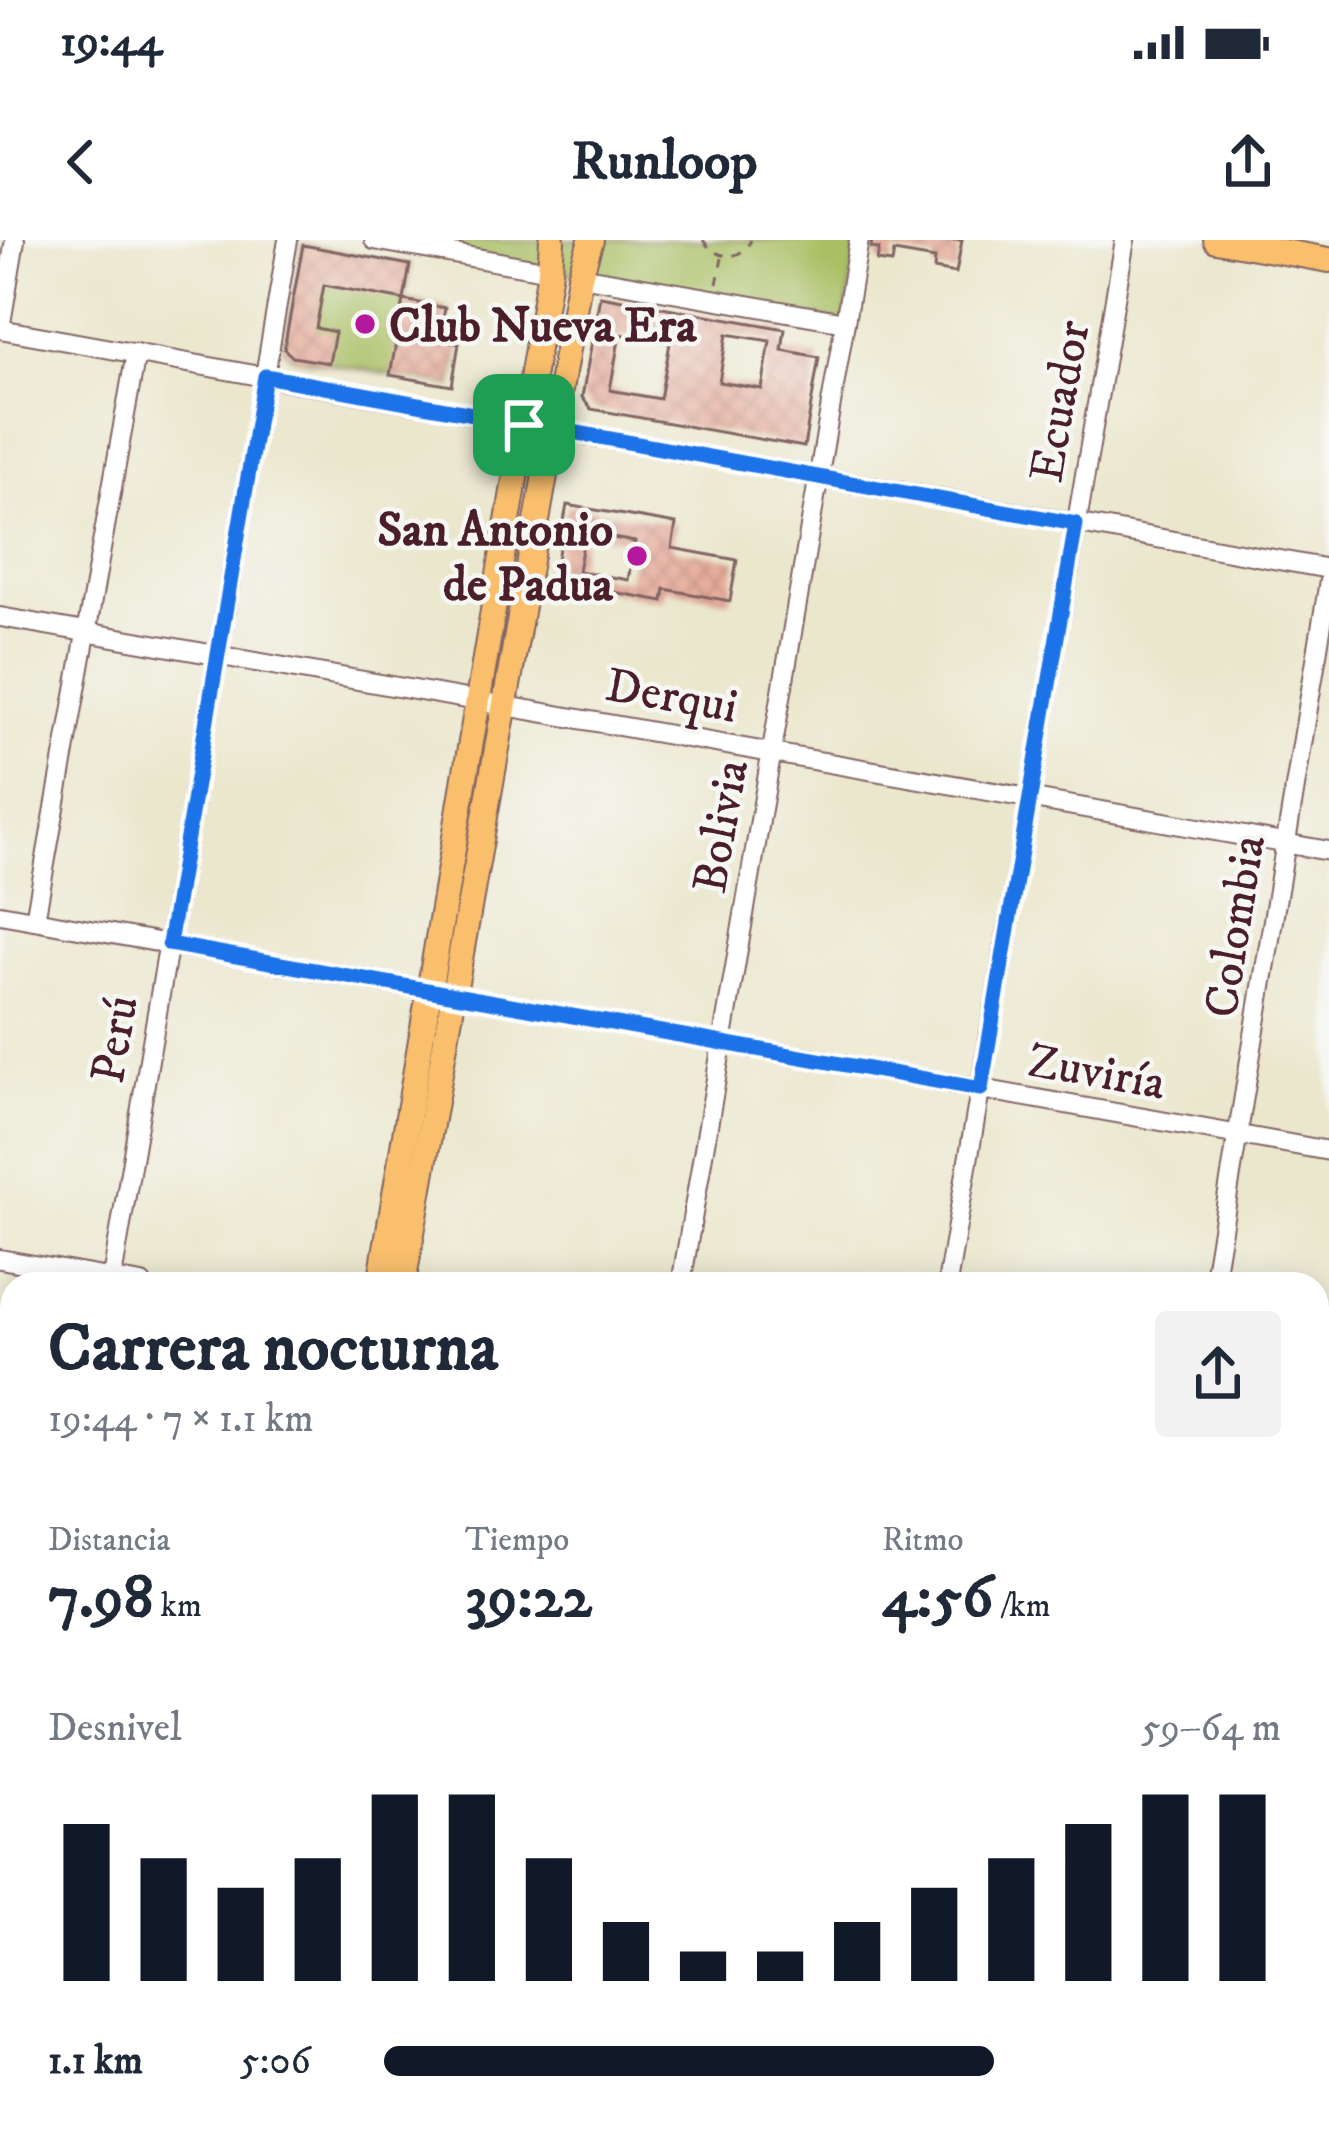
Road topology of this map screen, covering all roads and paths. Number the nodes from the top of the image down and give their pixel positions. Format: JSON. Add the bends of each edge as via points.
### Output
{"nodes":[{"id":1,"x":15,"y":240,"type":"edge"},
{"id":2,"x":288,"y":240,"type":"edge"},
{"id":3,"x":374,"y":240,"type":"edge"},
{"id":4,"x":552,"y":240,"type":"edge"},
{"id":5,"x":591,"y":240,"type":"edge"},
{"id":6,"x":703,"y":240,"type":"edge"},
{"id":7,"x":751,"y":240,"type":"edge"},
{"id":8,"x":859,"y":240,"type":"edge"},
{"id":9,"x":1125,"y":240,"type":"edge"},
{"id":10,"x":1216,"y":240,"type":"edge"},
{"id":11,"x":722,"y":256,"type":"junction"},
{"id":12,"x":1329,"y":260,"type":"edge"},
{"id":13,"x":550,"y":271,"type":"junction"},
{"id":14,"x":580,"y":276,"type":"junction"},
{"id":15,"x":714,"y":299,"type":"junction"},
{"id":16,"x":845,"y":322,"type":"junction"},
{"id":17,"x":0,"y":329,"type":"edge"},
{"id":18,"x":136,"y":353,"type":"junction"},
{"id":19,"x":265,"y":376,"type":"junction"},
{"id":20,"x":524,"y":425,"type":"junction"},
{"id":21,"x":554,"y":430,"type":"junction"},
{"id":22,"x":819,"y":477,"type":"junction"},
{"id":23,"x":1076,"y":524,"type":"junction"},
{"id":24,"x":1329,"y":568,"type":"edge"},
{"id":25,"x":1329,"y":581,"type":"edge"},
{"id":26,"x":0,"y":617,"type":"edge"},
{"id":27,"x":86,"y":632,"type":"junction"},
{"id":28,"x":218,"y":654,"type":"junction"},
{"id":29,"x":478,"y":700,"type":"junction"},
{"id":30,"x":505,"y":704,"type":"junction"},
{"id":31,"x":772,"y":752,"type":"junction"},
{"id":32,"x":1030,"y":799,"type":"junction"},
{"id":33,"x":1286,"y":843,"type":"junction"},
{"id":34,"x":1329,"y":851,"type":"edge"},
{"id":35,"x":0,"y":914,"type":"edge"},
{"id":36,"x":34,"y":920,"type":"junction"},
{"id":37,"x":169,"y":944,"type":"junction"},
{"id":38,"x":441,"y":992,"type":"junction"},
{"id":39,"x":722,"y":1042,"type":"junction"},
{"id":40,"x":981,"y":1089,"type":"junction"},
{"id":41,"x":1238,"y":1135,"type":"junction"},
{"id":42,"x":1329,"y":1151,"type":"edge"},
{"id":43,"x":0,"y":1259,"type":"edge"},
{"id":44,"x":66,"y":1272,"type":"edge"},
{"id":45,"x":113,"y":1272,"type":"edge"},
{"id":46,"x":383,"y":1272,"type":"edge"},
{"id":47,"x":405,"y":1272,"type":"edge"},
{"id":48,"x":683,"y":1272,"type":"edge"},
{"id":49,"x":949,"y":1272,"type":"edge"},
{"id":50,"x":1215,"y":1272,"type":"edge"}],
"edges":[{"from":1,"to":17,"type":"street"},
{"from":2,"to":19,"type":"street","name":"Perú"},
{"from":3,"to":13,"type":"street"},
{"from":4,"to":13,"type":"main road"},
{"from":5,"to":14,"type":"main road"},
{"from":6,"to":11,"type":"path"},
{"from":7,"to":11,"type":"path"},
{"from":8,"to":16,"type":"street","name":"Bolivia"},
{"from":9,"to":23,"type":"street","name":"Ecuador"},
{"from":10,"to":12,"type":"main road"},
{"from":11,"to":15,"type":"path"},
{"from":13,"to":20,"type":"main road"},
{"from":14,"to":15,"type":"street"},
{"from":14,"to":21,"type":"main road"},
{"from":15,"to":16,"type":"street"},
{"from":16,"to":22,"type":"street","name":"Bolivia"},
{"from":17,"to":18,"type":"street"},
{"from":18,"to":19,"type":"street"},
{"from":18,"to":27,"type":"street"},
{"from":19,"to":20,"type":"street"},
{"from":19,"to":28,"type":"street","name":"Perú"},
{"from":20,"to":21,"type":"street"},
{"from":20,"to":29,"type":"main road"},
{"from":21,"to":22,"type":"street"},
{"from":21,"to":30,"type":"main road"},
{"from":22,"to":23,"type":"street"},
{"from":22,"to":31,"type":"street","name":"Bolivia"},
{"from":23,"to":24,"type":"street"},
{"from":23,"to":32,"type":"street","name":"Ecuador"},
{"from":25,"to":33,"type":"street","name":"Colombia"},
{"from":26,"to":27,"type":"street","name":"Derqui"},
{"from":27,"to":28,"type":"street","name":"Derqui"},
{"from":27,"to":36,"type":"street"},
{"from":28,"to":29,"type":"street","name":"Derqui"},
{"from":28,"to":37,"type":"street","name":"Perú"},
{"from":29,"to":30,"type":"street","name":"Derqui"},
{"from":29,"to":38,"type":"main road"},
{"from":30,"to":31,"type":"street","name":"Derqui"},
{"from":30,"to":38,"type":"main road"},
{"from":31,"to":32,"type":"street","name":"Derqui"},
{"from":31,"to":39,"type":"street","name":"Bolivia"},
{"from":32,"to":33,"type":"street","name":"Derqui"},
{"from":32,"to":40,"type":"street","name":"Ecuador"},
{"from":33,"to":34,"type":"street","name":"Derqui"},
{"from":33,"to":41,"type":"street","name":"Colombia"},
{"from":35,"to":36,"type":"street","name":"Zuviría"},
{"from":36,"to":37,"type":"street","name":"Zuviría"},
{"from":37,"to":38,"type":"street","name":"Zuviría"},
{"from":37,"to":45,"type":"street","name":"Perú"},
{"from":38,"to":39,"type":"street","name":"Zuviría"},
{"from":38,"to":46,"type":"main road"},
{"from":38,"to":47,"type":"main road"},
{"from":39,"to":40,"type":"street","name":"Zuviría"},
{"from":39,"to":48,"type":"street","name":"Bolivia"},
{"from":40,"to":41,"type":"street","name":"Zuviría"},
{"from":40,"to":49,"type":"street","name":"Ecuador"},
{"from":41,"to":42,"type":"street","name":"Zuviría"},
{"from":41,"to":50,"type":"street","name":"Colombia"},
{"from":43,"to":44,"type":"street"}]}
